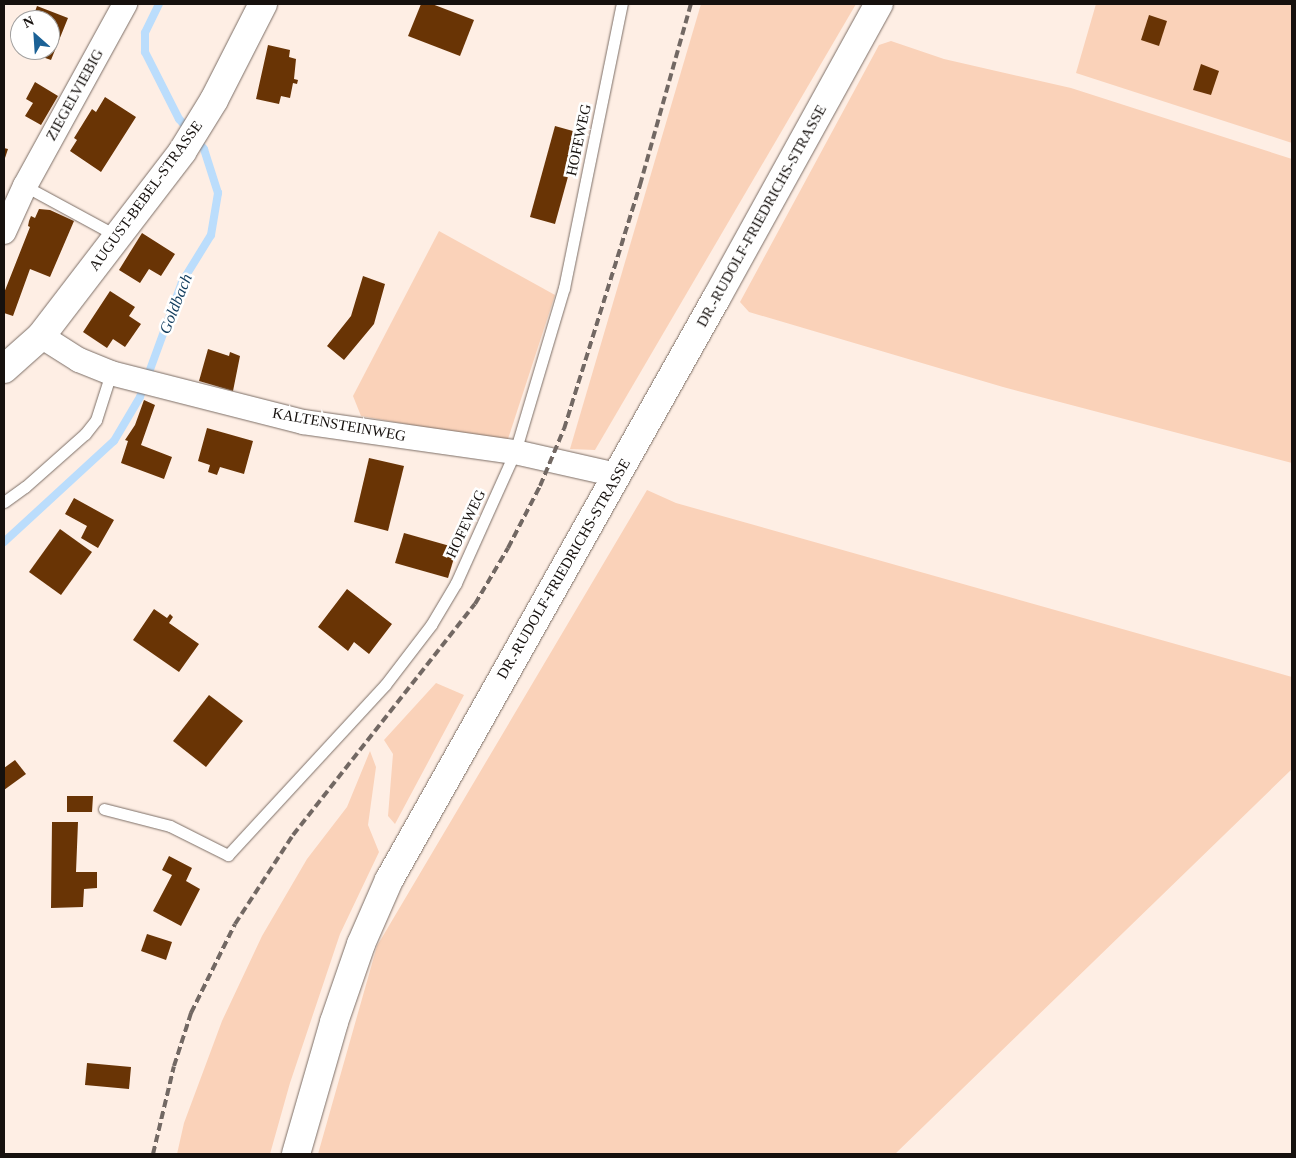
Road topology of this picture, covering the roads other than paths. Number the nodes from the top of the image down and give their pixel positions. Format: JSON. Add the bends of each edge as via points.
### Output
{"nodes":[{"id":1,"x":125,"y":4,"type":"edge"},
{"id":2,"x":263,"y":4,"type":"edge"},
{"id":3,"x":622,"y":4,"type":"edge"},
{"id":4,"x":879,"y":4,"type":"edge"},
{"id":5,"x":25,"y":186,"type":"junction"},
{"id":6,"x":4,"y":232,"type":"edge"},
{"id":7,"x":118,"y":236,"type":"junction"},
{"id":8,"x":41,"y":336,"type":"junction"},
{"id":9,"x":4,"y":369,"type":"edge"},
{"id":10,"x":122,"y":375,"type":"junction"},
{"id":11,"x":515,"y":452,"type":"junction"},
{"id":12,"x":618,"y":475,"type":"junction"},
{"id":13,"x":4,"y":502,"type":"edge"},
{"id":14,"x":104,"y":809,"type":"dead end"},
{"id":15,"x":296,"y":1154,"type":"edge"}],
"edges":[{"from":1,"to":5,"type":"street","name":"ZIEGELVIEBIG"},
{"from":2,"to":7,"type":"main road","name":"AUGUST-BEBEL-STRASSE","via":[[202,120],[182,152]]},
{"from":3,"to":11,"type":"lane","name":"HOFEWEG","via":[[564,288]]},
{"from":4,"to":12,"type":"main road","name":"DR.-RUDOLF-FRIEDRICHS-STRASSE"},
{"from":5,"to":6,"type":"street","name":"ZIEGELVIEBIG"},
{"from":5,"to":7,"type":"lane"},
{"from":7,"to":8,"type":"main road","name":"AUGUST-BEBEL-STRASSE"},
{"from":8,"to":9,"type":"main road","name":"AUGUST-BEBEL-STRASSE"},
{"from":8,"to":10,"type":"street","name":"KALTENSTEINWEG","via":[[79,360]]},
{"from":10,"to":11,"type":"street","name":"KALTENSTEINWEG","via":[[303,422]]},
{"from":10,"to":13,"type":"lane","via":[[85,434]]},
{"from":11,"to":12,"type":"street","name":"KALTENSTEINWEG"},
{"from":11,"to":14,"type":"lane","name":"HOFEWEG","via":[[456,583],[431,625],[385,685],[228,855],[170,826]]},
{"from":12,"to":15,"type":"main road","name":"DR.-RUDOLF-FRIEDRICHS-STRASSE","via":[[389,880],[361,944],[334,1022]]}]}
